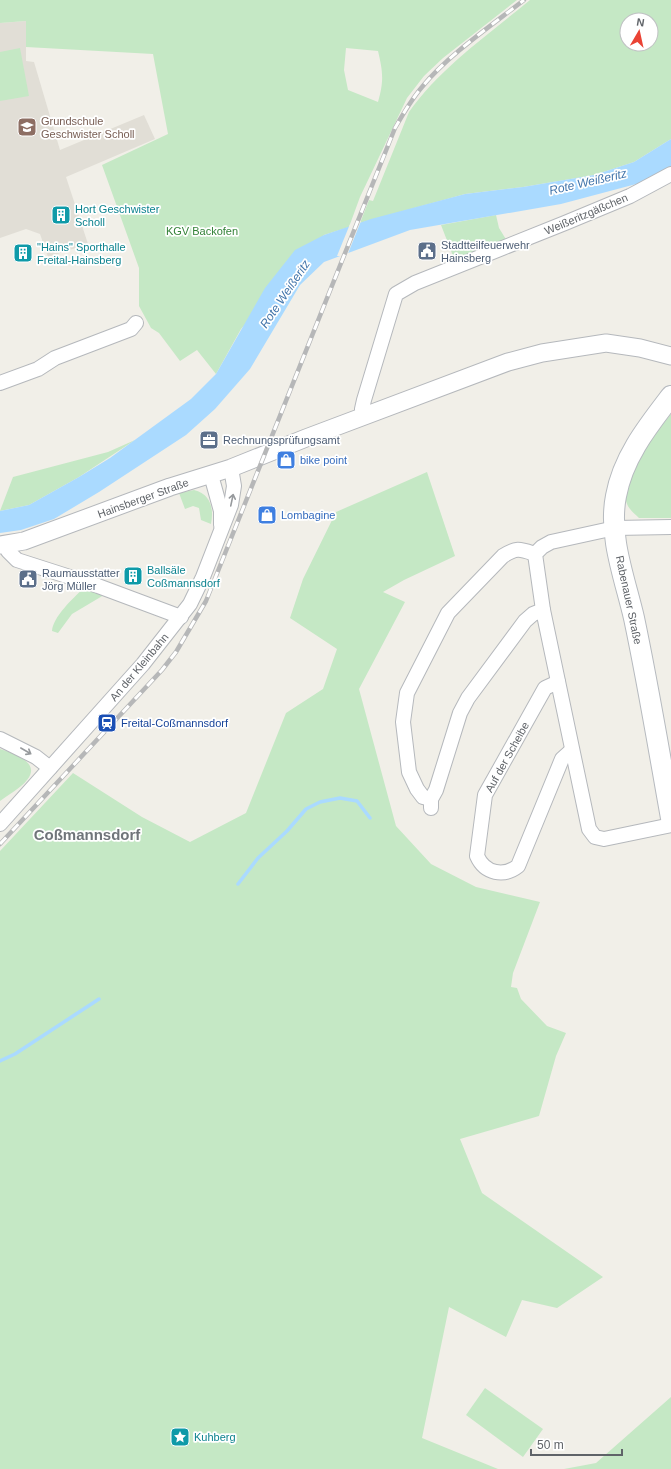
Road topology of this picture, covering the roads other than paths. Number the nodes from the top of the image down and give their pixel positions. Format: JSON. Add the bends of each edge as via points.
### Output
{"nodes":[{"id":1,"x":671,"y":174,"type":"edge"},
{"id":2,"x":136,"y":323,"type":"dead end"},
{"id":3,"x":671,"y":356,"type":"edge"},
{"id":4,"x":0,"y":383,"type":"edge"},
{"id":5,"x":671,"y":396,"type":"edge"},
{"id":6,"x":364,"y":416,"type":"junction"},
{"id":7,"x":231,"y":468,"type":"junction"},
{"id":8,"x":210,"y":475,"type":"junction"},
{"id":9,"x":671,"y":527,"type":"edge"},
{"id":10,"x":615,"y":528,"type":"junction"},
{"id":11,"x":221,"y":529,"type":"junction"},
{"id":12,"x":4,"y":545,"type":"edge"},
{"id":13,"x":535,"y":554,"type":"junction"},
{"id":14,"x":543,"y":610,"type":"junction"},
{"id":15,"x":181,"y":617,"type":"junction"},
{"id":16,"x":558,"y":682,"type":"junction"},
{"id":17,"x":0,"y":740,"type":"edge"},
{"id":18,"x":572,"y":750,"type":"junction"},
{"id":19,"x":50,"y":768,"type":"junction"},
{"id":20,"x":671,"y":818,"type":"edge"},
{"id":21,"x":0,"y":824,"type":"edge"},
{"id":22,"x":671,"y":825,"type":"edge"}],
"edges":[{"from":1,"to":6,"type":"street","name":"Weißeritzgäßchen","via":[[630,196],[415,282],[396,294],[364,400]]},
{"from":2,"to":4,"type":"street","via":[[131,330],[55,358],[38,368]]},
{"from":3,"to":6,"type":"street","name":"Hainsberger Straße","via":[[606,343],[576,347],[508,362]]},
{"from":5,"to":10,"type":"main road","name":"Rabenauer Straße","via":[[641,437],[622,473],[615,498]]},
{"from":6,"to":7,"type":"street","name":"Hainsberger Straße"},
{"from":7,"to":8,"type":"street","name":"Hainsberger Straße"},
{"from":11,"to":7,"type":"street","name":"An der Kleinbahn","one_way":true,"via":[[231,505],[234,486]]},
{"from":8,"to":11,"type":"street","name":"An der Kleinbahn","via":[[221,511]]},
{"from":8,"to":12,"type":"street","name":"Hainsberger Straße","via":[[170,487],[52,532]]},
{"from":9,"to":10,"type":"street"},
{"from":10,"to":13,"type":"street","via":[[551,542]]},
{"from":10,"to":20,"type":"main road","name":"Rabenauer Straße"},
{"from":11,"to":15,"type":"street","name":"An der Kleinbahn","via":[[203,577]]},
{"from":12,"to":15,"type":"street","via":[[17,560],[130,597]]},
{"from":13,"to":14,"type":"street"},
{"from":13,"to":14,"type":"street","via":[[520,548],[503,556],[448,614],[407,693],[403,722],[409,772],[416,789],[431,804],[460,713],[468,698],[525,621]]},
{"from":14,"to":16,"type":"street"},
{"from":15,"to":19,"type":"street","name":"An der Kleinbahn","via":[[140,668]]},
{"from":16,"to":18,"type":"street"},
{"from":16,"to":18,"type":"street","name":"Auf der Scheibe","via":[[545,688],[485,795],[477,856],[480,864],[488,870],[500,873],[511,872],[518,866],[562,759]]},
{"from":17,"to":19,"type":"street","one_way":true,"via":[[36,757]]},
{"from":18,"to":22,"type":"street","via":[[589,829],[595,837],[604,839]]},
{"from":19,"to":21,"type":"street","name":"An der Kleinbahn"}]}
